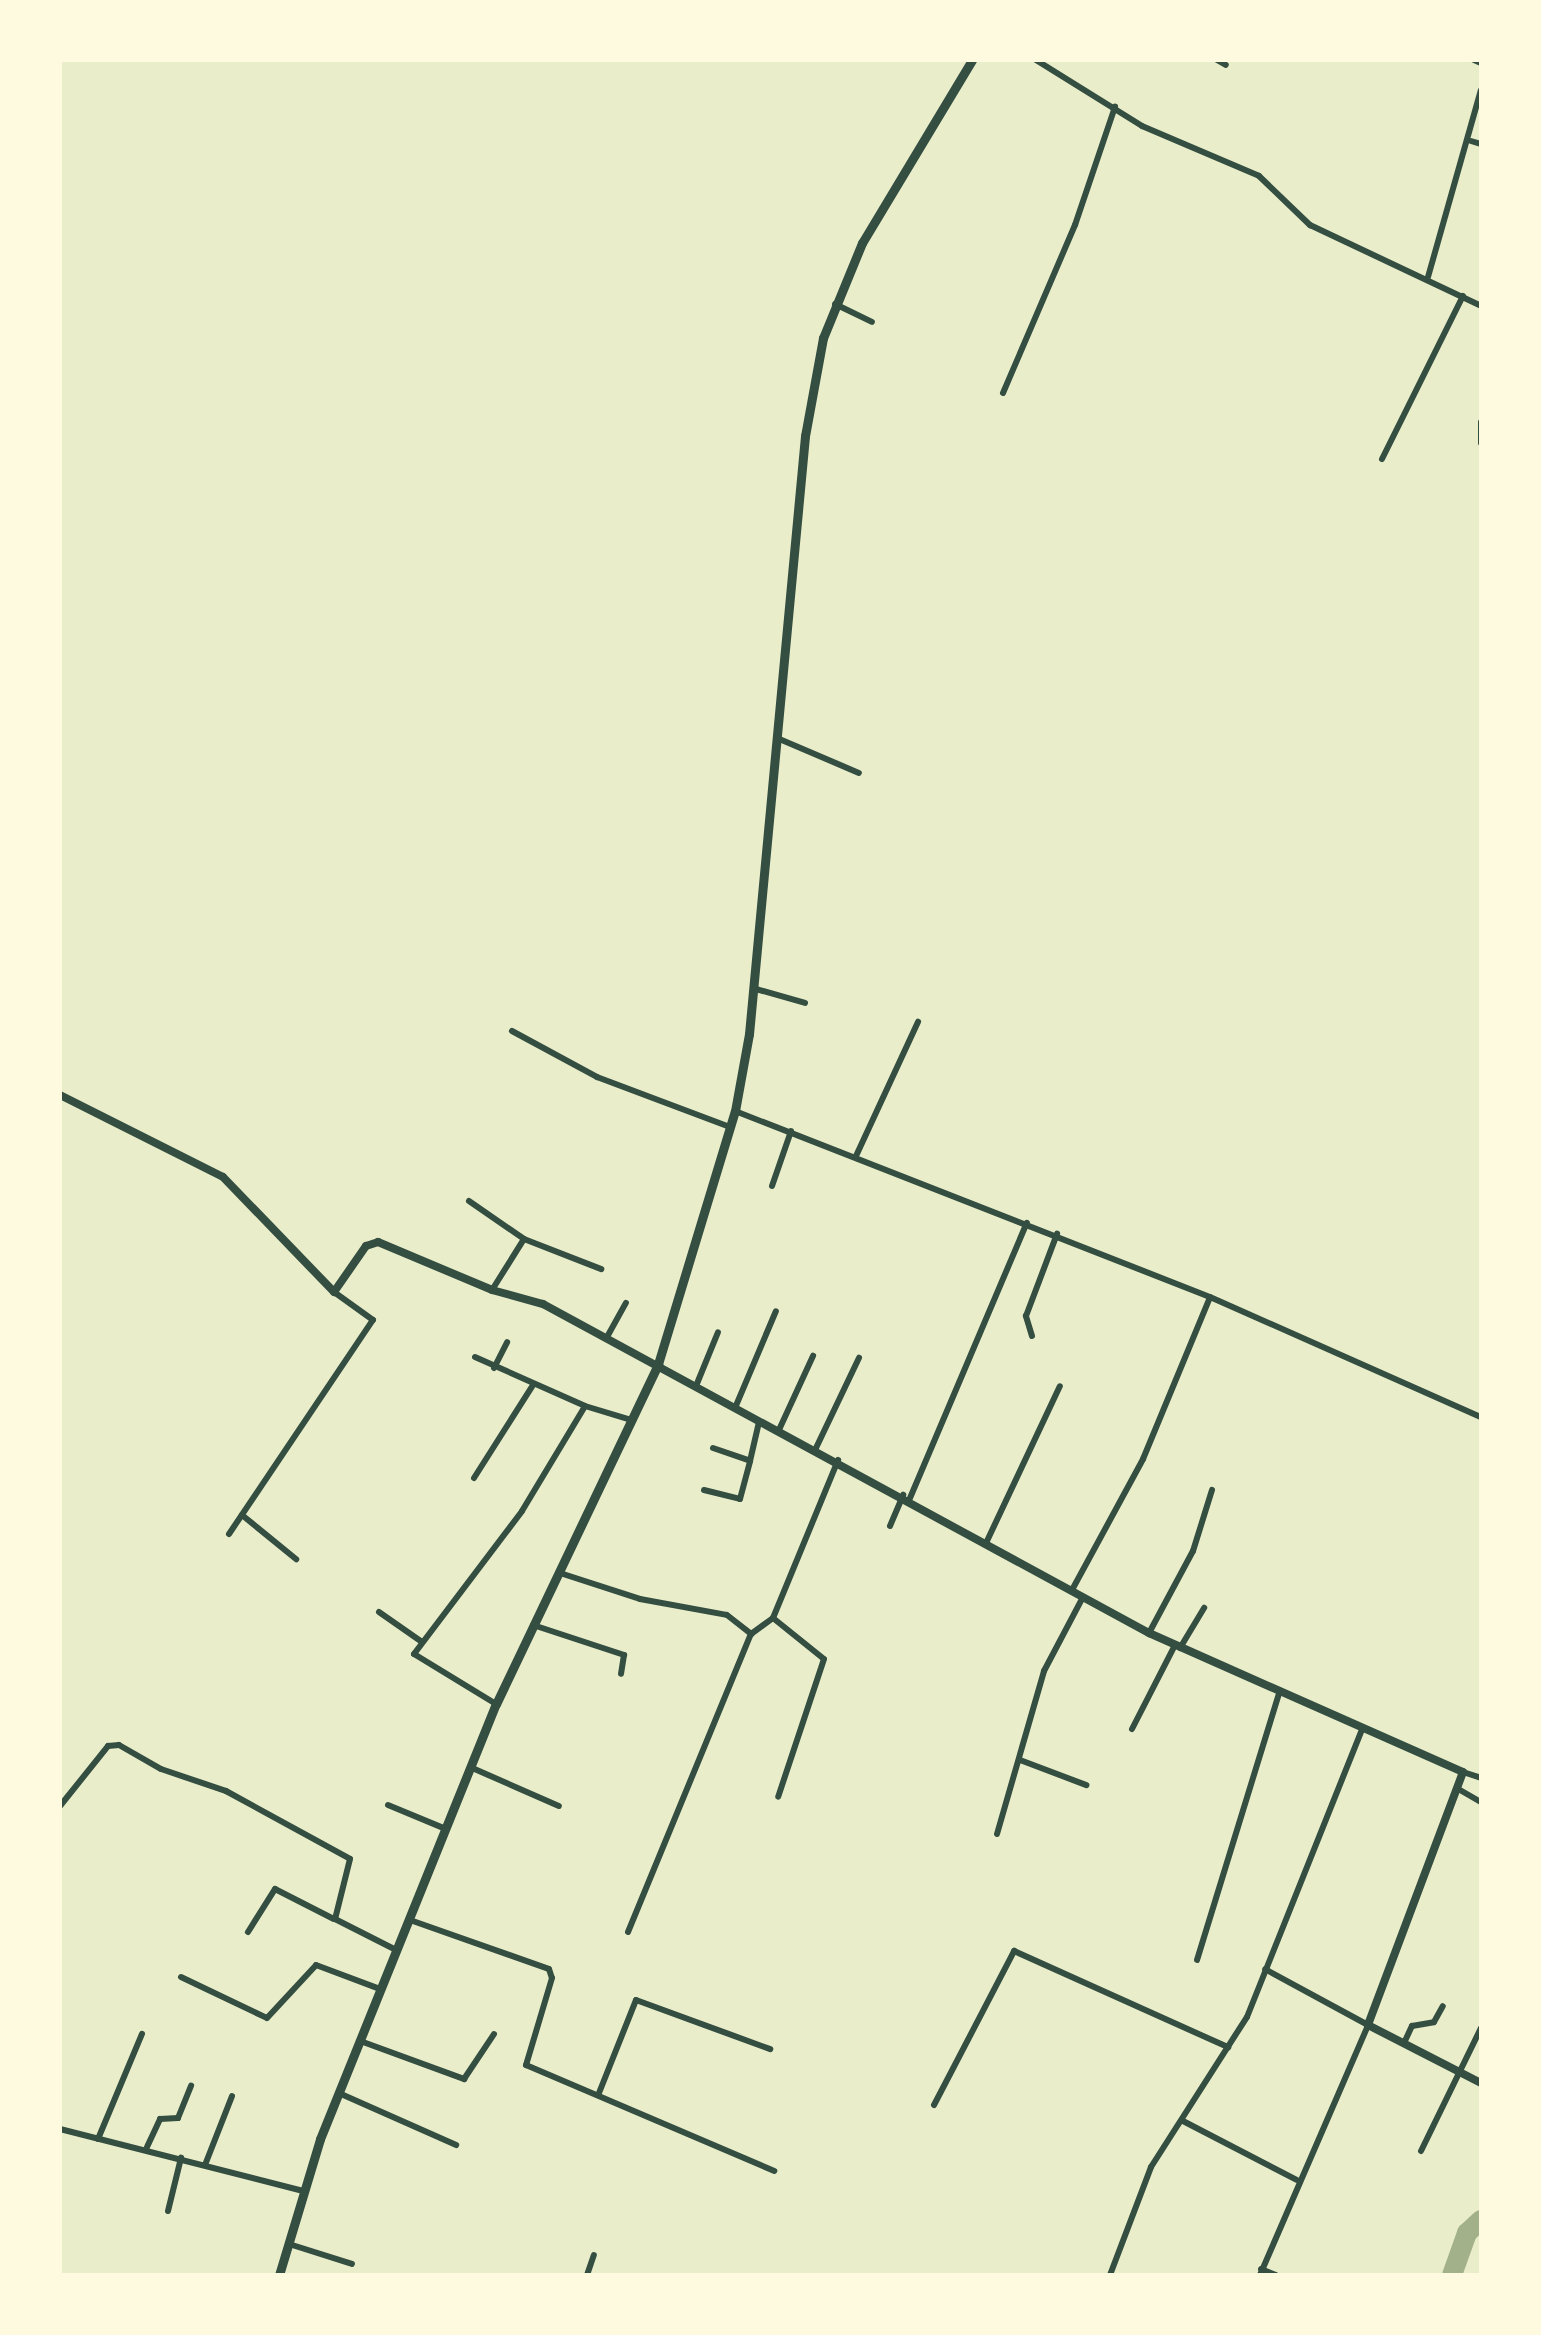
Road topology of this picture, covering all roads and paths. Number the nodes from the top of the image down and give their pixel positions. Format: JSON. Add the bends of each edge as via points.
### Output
{"nodes":[{"id":1,"x":972,"y":60,"type":"edge"},
{"id":2,"x":1036,"y":60,"type":"edge"},
{"id":3,"x":1218,"y":60,"type":"edge"},
{"id":4,"x":1226,"y":65,"type":"dead end"},
{"id":5,"x":1481,"y":90,"type":"edge"},
{"id":6,"x":1115,"y":107,"type":"junction"},
{"id":7,"x":1471,"y":141,"type":"junction"},
{"id":8,"x":1481,"y":144,"type":"edge"},
{"id":9,"x":1428,"y":277,"type":"junction"},
{"id":10,"x":1467,"y":298,"type":"junction"},
{"id":11,"x":1481,"y":303,"type":"edge"},
{"id":12,"x":834,"y":304,"type":"junction"},
{"id":13,"x":872,"y":322,"type":"dead end"},
{"id":14,"x":1003,"y":393,"type":"dead end"},
{"id":15,"x":1481,"y":422,"type":"edge"},
{"id":16,"x":1481,"y":443,"type":"edge"},
{"id":17,"x":1382,"y":460,"type":"dead end"},
{"id":18,"x":777,"y":738,"type":"junction"},
{"id":19,"x":859,"y":773,"type":"dead end"},
{"id":20,"x":756,"y":989,"type":"junction"},
{"id":21,"x":805,"y":1003,"type":"dead end"},
{"id":22,"x":918,"y":1022,"type":"dead end"},
{"id":23,"x":512,"y":1031,"type":"dead end"},
{"id":24,"x":60,"y":1095,"type":"edge"},
{"id":25,"x":735,"y":1111,"type":"junction"},
{"id":26,"x":730,"y":1127,"type":"junction"},
{"id":27,"x":790,"y":1132,"type":"junction"},
{"id":28,"x":856,"y":1156,"type":"junction"},
{"id":29,"x":772,"y":1186,"type":"dead end"},
{"id":30,"x":469,"y":1201,"type":"dead end"},
{"id":31,"x":1027,"y":1224,"type":"junction"},
{"id":32,"x":1057,"y":1234,"type":"junction"},
{"id":33,"x":524,"y":1239,"type":"junction"},
{"id":34,"x":602,"y":1269,"type":"dead end"},
{"id":35,"x":492,"y":1290,"type":"junction"},
{"id":36,"x":334,"y":1292,"type":"junction"},
{"id":37,"x":1210,"y":1296,"type":"junction"},
{"id":38,"x":626,"y":1303,"type":"dead end"},
{"id":39,"x":776,"y":1311,"type":"dead end"},
{"id":40,"x":718,"y":1332,"type":"dead end"},
{"id":41,"x":1032,"y":1336,"type":"dead end"},
{"id":42,"x":607,"y":1337,"type":"junction"},
{"id":43,"x":508,"y":1342,"type":"dead end"},
{"id":44,"x":475,"y":1356,"type":"dead end"},
{"id":45,"x":813,"y":1356,"type":"dead end"},
{"id":46,"x":859,"y":1358,"type":"dead end"},
{"id":47,"x":658,"y":1364,"type":"junction"},
{"id":48,"x":494,"y":1368,"type":"junction"},
{"id":49,"x":532,"y":1385,"type":"junction"},
{"id":50,"x":696,"y":1386,"type":"junction"},
{"id":51,"x":1060,"y":1386,"type":"dead end"},
{"id":52,"x":584,"y":1406,"type":"junction"},
{"id":53,"x":735,"y":1408,"type":"junction"},
{"id":54,"x":1481,"y":1418,"type":"edge"},
{"id":55,"x":632,"y":1420,"type":"junction"},
{"id":56,"x":759,"y":1422,"type":"junction"},
{"id":57,"x":778,"y":1432,"type":"junction"},
{"id":58,"x":713,"y":1448,"type":"dead end"},
{"id":59,"x":816,"y":1448,"type":"junction"},
{"id":60,"x":838,"y":1460,"type":"junction"},
{"id":61,"x":750,"y":1461,"type":"junction"},
{"id":62,"x":474,"y":1478,"type":"dead end"},
{"id":63,"x":704,"y":1490,"type":"dead end"},
{"id":64,"x":1212,"y":1490,"type":"dead end"},
{"id":65,"x":906,"y":1496,"type":"junction"},
{"id":66,"x":242,"y":1514,"type":"junction"},
{"id":67,"x":890,"y":1526,"type":"dead end"},
{"id":68,"x":228,"y":1534,"type":"dead end"},
{"id":69,"x":987,"y":1541,"type":"junction"},
{"id":70,"x":296,"y":1559,"type":"dead end"},
{"id":71,"x":560,"y":1572,"type":"junction"},
{"id":72,"x":1072,"y":1590,"type":"junction"},
{"id":73,"x":1083,"y":1597,"type":"junction"},
{"id":74,"x":1204,"y":1608,"type":"dead end"},
{"id":75,"x":379,"y":1612,"type":"dead end"},
{"id":76,"x":773,"y":1618,"type":"junction"},
{"id":77,"x":533,"y":1624,"type":"junction"},
{"id":78,"x":1149,"y":1633,"type":"junction"},
{"id":79,"x":751,"y":1634,"type":"junction"},
{"id":80,"x":422,"y":1642,"type":"junction"},
{"id":81,"x":1178,"y":1646,"type":"junction"},
{"id":82,"x":621,"y":1674,"type":"dead end"},
{"id":83,"x":1279,"y":1693,"type":"junction"},
{"id":84,"x":496,"y":1704,"type":"junction"},
{"id":85,"x":1132,"y":1729,"type":"dead end"},
{"id":86,"x":1362,"y":1730,"type":"junction"},
{"id":87,"x":1020,"y":1760,"type":"junction"},
{"id":88,"x":470,"y":1766,"type":"junction"},
{"id":89,"x":1463,"y":1772,"type":"junction"},
{"id":90,"x":1481,"y":1778,"type":"edge"},
{"id":91,"x":1086,"y":1785,"type":"dead end"},
{"id":92,"x":1460,"y":1790,"type":"junction"},
{"id":93,"x":778,"y":1797,"type":"dead end"},
{"id":94,"x":1481,"y":1802,"type":"edge"},
{"id":95,"x":388,"y":1805,"type":"dead end"},
{"id":96,"x":60,"y":1806,"type":"edge"},
{"id":97,"x":560,"y":1806,"type":"dead end"},
{"id":98,"x":446,"y":1828,"type":"junction"},
{"id":99,"x":997,"y":1834,"type":"dead end"},
{"id":100,"x":335,"y":1919,"type":"junction"},
{"id":101,"x":410,"y":1920,"type":"junction"},
{"id":102,"x":248,"y":1932,"type":"dead end"},
{"id":103,"x":628,"y":1932,"type":"dead end"},
{"id":104,"x":397,"y":1950,"type":"junction"},
{"id":105,"x":1197,"y":1960,"type":"dead end"},
{"id":106,"x":1265,"y":1969,"type":"junction"},
{"id":107,"x":181,"y":1977,"type":"dead end"},
{"id":108,"x":382,"y":1990,"type":"junction"},
{"id":109,"x":1442,"y":2006,"type":"dead end"},
{"id":110,"x":1368,"y":2025,"type":"junction"},
{"id":111,"x":1481,"y":2028,"type":"edge"},
{"id":112,"x":142,"y":2034,"type":"dead end"},
{"id":113,"x":494,"y":2034,"type":"dead end"},
{"id":114,"x":363,"y":2042,"type":"junction"},
{"id":115,"x":1404,"y":2043,"type":"junction"},
{"id":116,"x":1228,"y":2047,"type":"junction"},
{"id":117,"x":770,"y":2049,"type":"dead end"},
{"id":118,"x":1462,"y":2073,"type":"junction"},
{"id":119,"x":1481,"y":2083,"type":"edge"},
{"id":120,"x":191,"y":2085,"type":"dead end"},
{"id":121,"x":599,"y":2093,"type":"junction"},
{"id":122,"x":341,"y":2094,"type":"junction"},
{"id":123,"x":232,"y":2096,"type":"dead end"},
{"id":124,"x":934,"y":2105,"type":"dead end"},
{"id":125,"x":1182,"y":2121,"type":"junction"},
{"id":126,"x":60,"y":2130,"type":"edge"},
{"id":127,"x":98,"y":2139,"type":"junction"},
{"id":128,"x":456,"y":2145,"type":"dead end"},
{"id":129,"x":147,"y":2147,"type":"junction"},
{"id":130,"x":1421,"y":2151,"type":"dead end"},
{"id":131,"x":181,"y":2158,"type":"junction"},
{"id":132,"x":206,"y":2165,"type":"junction"},
{"id":133,"x":774,"y":2171,"type":"dead end"},
{"id":134,"x":1297,"y":2180,"type":"junction"},
{"id":135,"x":304,"y":2191,"type":"junction"},
{"id":136,"x":168,"y":2212,"type":"dead end"},
{"id":137,"x":288,"y":2244,"type":"junction"},
{"id":138,"x":594,"y":2255,"type":"dead end"},
{"id":139,"x":352,"y":2264,"type":"dead end"},
{"id":140,"x":1260,"y":2272,"type":"edge"},
{"id":141,"x":279,"y":2275,"type":"edge"},
{"id":142,"x":586,"y":2275,"type":"edge"},
{"id":143,"x":1110,"y":2275,"type":"edge"},
{"id":144,"x":1276,"y":2275,"type":"edge"}],
"edges":[{"from":1,"to":12,"type":"main road","via":[[862,243]]},
{"from":2,"to":6,"type":"street"},
{"from":3,"to":4,"type":"street"},
{"from":5,"to":7,"type":"street"},
{"from":6,"to":9,"type":"street","via":[[1258,176],[1324,233]]},
{"from":6,"to":14,"type":"street","via":[[1076,225]]},
{"from":7,"to":8,"type":"street"},
{"from":7,"to":9,"type":"street"},
{"from":9,"to":10,"type":"street"},
{"from":10,"to":11,"type":"street"},
{"from":10,"to":17,"type":"street"},
{"from":12,"to":13,"type":"street"},
{"from":12,"to":18,"type":"main road","via":[[806,425]]},
{"from":15,"to":16,"type":"street"},
{"from":18,"to":19,"type":"street"},
{"from":18,"to":20,"type":"main road"},
{"from":20,"to":21,"type":"street"},
{"from":20,"to":25,"type":"main road"},
{"from":22,"to":28,"type":"street"},
{"from":23,"to":26,"type":"street","via":[[597,1077]]},
{"from":24,"to":36,"type":"street","via":[[223,1177]]},
{"from":25,"to":26,"type":"main road"},
{"from":25,"to":27,"type":"street"},
{"from":26,"to":47,"type":"main road"},
{"from":27,"to":28,"type":"street"},
{"from":27,"to":29,"type":"street"},
{"from":28,"to":31,"type":"street"},
{"from":30,"to":33,"type":"street"},
{"from":31,"to":32,"type":"street"},
{"from":31,"to":65,"type":"street"},
{"from":32,"to":37,"type":"street"},
{"from":32,"to":41,"type":"street","via":[[1026,1316]]},
{"from":33,"to":34,"type":"street"},
{"from":33,"to":35,"type":"street"},
{"from":35,"to":36,"type":"street","via":[[378,1242],[366,1246]]},
{"from":35,"to":42,"type":"street","via":[[543,1304]]},
{"from":36,"to":66,"type":"street","via":[[374,1320]]},
{"from":37,"to":54,"type":"street"},
{"from":37,"to":72,"type":"street","via":[[1143,1459]]},
{"from":38,"to":42,"type":"street"},
{"from":39,"to":53,"type":"street"},
{"from":40,"to":50,"type":"street"},
{"from":42,"to":47,"type":"street"},
{"from":43,"to":48,"type":"street"},
{"from":44,"to":48,"type":"street"},
{"from":45,"to":57,"type":"street"},
{"from":46,"to":59,"type":"street"},
{"from":47,"to":50,"type":"street"},
{"from":47,"to":55,"type":"main road"},
{"from":48,"to":49,"type":"street"},
{"from":49,"to":52,"type":"street"},
{"from":49,"to":62,"type":"street"},
{"from":50,"to":53,"type":"street"},
{"from":51,"to":69,"type":"street"},
{"from":52,"to":55,"type":"street"},
{"from":52,"to":80,"type":"street","via":[[522,1511]]},
{"from":53,"to":56,"type":"street"},
{"from":55,"to":71,"type":"main road"},
{"from":56,"to":57,"type":"street"},
{"from":56,"to":61,"type":"street"},
{"from":57,"to":59,"type":"street"},
{"from":58,"to":61,"type":"street"},
{"from":59,"to":60,"type":"street"},
{"from":60,"to":65,"type":"street"},
{"from":60,"to":76,"type":"street"},
{"from":61,"to":63,"type":"street","via":[[740,1499]]},
{"from":64,"to":78,"type":"street","via":[[1192,1551]]},
{"from":65,"to":67,"type":"street"},
{"from":65,"to":69,"type":"street"},
{"from":66,"to":68,"type":"street"},
{"from":66,"to":70,"type":"street"},
{"from":69,"to":72,"type":"street"},
{"from":71,"to":77,"type":"main road"},
{"from":71,"to":79,"type":"street","via":[[640,1599],[727,1615]]},
{"from":72,"to":73,"type":"street"},
{"from":73,"to":78,"type":"street"},
{"from":73,"to":87,"type":"street","via":[[1044,1672]]},
{"from":74,"to":81,"type":"street"},
{"from":75,"to":80,"type":"street"},
{"from":76,"to":79,"type":"street"},
{"from":76,"to":93,"type":"street","via":[[824,1659]]},
{"from":77,"to":82,"type":"street","via":[[624,1655]]},
{"from":77,"to":84,"type":"main road"},
{"from":78,"to":81,"type":"street"},
{"from":79,"to":103,"type":"street"},
{"from":80,"to":84,"type":"street","via":[[415,1660]]},
{"from":81,"to":83,"type":"street"},
{"from":81,"to":85,"type":"street"},
{"from":83,"to":86,"type":"street"},
{"from":83,"to":105,"type":"street"},
{"from":84,"to":88,"type":"main road"},
{"from":86,"to":89,"type":"street"},
{"from":86,"to":106,"type":"street"},
{"from":87,"to":91,"type":"street"},
{"from":87,"to":99,"type":"street"},
{"from":88,"to":97,"type":"street"},
{"from":88,"to":98,"type":"main road"},
{"from":89,"to":90,"type":"street"},
{"from":89,"to":92,"type":"street"},
{"from":92,"to":94,"type":"street"},
{"from":92,"to":110,"type":"street"},
{"from":95,"to":98,"type":"street"},
{"from":96,"to":100,"type":"street","via":[[108,1746],[119,1744],[161,1769],[226,1792],[350,1860]]},
{"from":98,"to":101,"type":"main road"},
{"from":100,"to":102,"type":"street","via":[[275,1888]]},
{"from":100,"to":104,"type":"street"},
{"from":101,"to":104,"type":"main road"},
{"from":101,"to":121,"type":"street","via":[[548,1969],[552,1978],[526,2065]]},
{"from":104,"to":108,"type":"main road"},
{"from":106,"to":110,"type":"street"},
{"from":106,"to":116,"type":"street"},
{"from":107,"to":108,"type":"street","via":[[267,2018],[316,1965]]},
{"from":108,"to":114,"type":"main road"},
{"from":109,"to":115,"type":"street","via":[[1434,2022],[1412,2026]]},
{"from":110,"to":115,"type":"street"},
{"from":110,"to":134,"type":"street"},
{"from":111,"to":118,"type":"street"},
{"from":112,"to":127,"type":"street"},
{"from":113,"to":114,"type":"street","via":[[464,2079]]},
{"from":114,"to":122,"type":"main road"},
{"from":115,"to":118,"type":"street"},
{"from":116,"to":124,"type":"street","via":[[1014,1951]]},
{"from":116,"to":125,"type":"street"},
{"from":117,"to":121,"type":"street","via":[[636,2000]]},
{"from":118,"to":119,"type":"street"},
{"from":118,"to":130,"type":"street"},
{"from":120,"to":129,"type":"street","via":[[178,2118],[160,2119]]},
{"from":121,"to":133,"type":"street"},
{"from":122,"to":128,"type":"street"},
{"from":122,"to":135,"type":"main road"},
{"from":123,"to":132,"type":"street"},
{"from":125,"to":134,"type":"street"},
{"from":125,"to":143,"type":"street","via":[[1151,2167]]},
{"from":126,"to":127,"type":"street"},
{"from":127,"to":129,"type":"street"},
{"from":129,"to":131,"type":"street"},
{"from":131,"to":132,"type":"street"},
{"from":131,"to":136,"type":"street"},
{"from":132,"to":135,"type":"street"},
{"from":134,"to":140,"type":"street"},
{"from":135,"to":137,"type":"main road"},
{"from":137,"to":139,"type":"street"},
{"from":137,"to":141,"type":"main road"},
{"from":138,"to":142,"type":"street"},
{"from":140,"to":144,"type":"street"}]}
